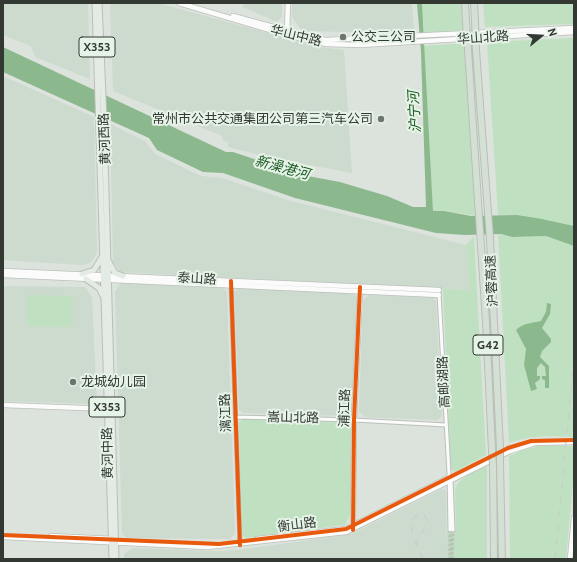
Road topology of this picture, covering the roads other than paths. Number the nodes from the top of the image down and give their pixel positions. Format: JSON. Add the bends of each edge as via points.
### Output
{"nodes":[{"id":1,"x":95,"y":3,"type":"edge"},
{"id":2,"x":100,"y":3,"type":"edge"},
{"id":3,"x":179,"y":3,"type":"edge"},
{"id":4,"x":188,"y":3,"type":"edge"},
{"id":5,"x":288,"y":3,"type":"edge"},
{"id":6,"x":465,"y":3,"type":"edge"},
{"id":7,"x":474,"y":3,"type":"edge"},
{"id":8,"x":574,"y":28,"type":"edge"},
{"id":9,"x":574,"y":32,"type":"edge"},
{"id":10,"x":287,"y":33,"type":"junction"},
{"id":11,"x":416,"y":36,"type":"joint"},
{"id":12,"x":416,"y":42,"type":"joint"},
{"id":13,"x":101,"y":91,"type":"junction"},
{"id":14,"x":106,"y":255,"type":"junction"},
{"id":15,"x":3,"y":271,"type":"edge"},
{"id":16,"x":82,"y":274,"type":"junction"},
{"id":17,"x":3,"y":275,"type":"edge"},
{"id":18,"x":123,"y":276,"type":"junction"},
{"id":19,"x":106,"y":277,"type":"junction"},
{"id":20,"x":86,"y":279,"type":"junction"},
{"id":21,"x":231,"y":283,"type":"junction"},
{"id":22,"x":360,"y":289,"type":"junction"},
{"id":23,"x":439,"y":292,"type":"joint"},
{"id":24,"x":105,"y":302,"type":"junction"},
{"id":25,"x":3,"y":405,"type":"edge"},
{"id":26,"x":110,"y":409,"type":"junction"},
{"id":27,"x":236,"y":417,"type":"junction"},
{"id":28,"x":354,"y":420,"type":"junction"},
{"id":29,"x":446,"y":425,"type":"junction"},
{"id":30,"x":574,"y":441,"type":"edge"},
{"id":31,"x":450,"y":478,"type":"junction"},
{"id":32,"x":574,"y":518,"type":"edge"},
{"id":33,"x":353,"y":528,"type":"junction"},
{"id":34,"x":451,"y":530,"type":"tunnel mouth"},
{"id":35,"x":3,"y":536,"type":"edge"},
{"id":36,"x":113,"y":541,"type":"junction"},
{"id":37,"x":240,"y":543,"type":"junction"},
{"id":38,"x":112,"y":559,"type":"edge"},
{"id":39,"x":116,"y":559,"type":"edge"},
{"id":40,"x":494,"y":559,"type":"edge"},
{"id":41,"x":502,"y":559,"type":"edge"},
{"id":42,"x":570,"y":559,"type":"edge"}],
"edges":[{"from":1,"to":13,"type":"main road","name":"黄河西路","number":"X353"},
{"from":2,"to":13,"type":"main road","name":"黄河西路","number":"X353"},
{"from":3,"to":10,"type":"main road","name":"华山中路"},
{"from":4,"to":10,"type":"main road","name":"华山中路"},
{"from":5,"to":10,"type":"main road"},
{"from":6,"to":40,"type":"highway","name":"沪蓉高速","number":"G42","bridge":true,"via":[[493,465]]},
{"from":7,"to":41,"type":"highway","name":"沪蓉高速","number":"G42","bridge":true,"via":[[500,410]]},
{"from":8,"to":11,"type":"main road","name":"华山北路"},
{"from":9,"to":12,"type":"main road","name":"华山北路"},
{"from":10,"to":11,"type":"main road","name":"华山中路","via":[[344,40]]},
{"from":10,"to":12,"type":"main road","name":"华山中路","via":[[326,44]]},
{"from":13,"to":14,"type":"main road","name":"黄河西路","number":"X353"},
{"from":14,"to":16,"type":"main road","via":[[94,270]]},
{"from":14,"to":18,"type":"main road","via":[[112,269]]},
{"from":14,"to":19,"type":"main road","name":"黄河西路","number":"X353"},
{"from":15,"to":16,"type":"main road","name":"泰山路"},
{"from":16,"to":19,"type":"main road","name":"泰山路"},
{"from":17,"to":20,"type":"main road","name":"泰山路"},
{"from":18,"to":19,"type":"main road","name":"泰山路"},
{"from":18,"to":21,"type":"main road","name":"泰山路"},
{"from":19,"to":20,"type":"main road","name":"泰山路"},
{"from":19,"to":21,"type":"main road","name":"泰山路"},
{"from":19,"to":24,"type":"main road","name":"黄河中路","number":"X353"},
{"from":19,"to":26,"type":"main road","name":"黄河中路","number":"X353"},
{"from":20,"to":24,"type":"main road","via":[[99,288]]},
{"from":21,"to":22,"type":"main road","name":"泰山路"},
{"from":21,"to":27,"type":"street","name":"漓江路"},
{"from":22,"to":23,"type":"main road","name":"泰山路"},
{"from":22,"to":28,"type":"main road","name":"浦江路"},
{"from":23,"to":29,"type":"street","name":"高邮湖路"},
{"from":24,"to":26,"type":"main road","name":"黄河中路","number":"X353"},
{"from":25,"to":26,"type":"main road"},
{"from":26,"to":36,"type":"main road","name":"黄河中路","number":"X353"},
{"from":27,"to":28,"type":"street","name":"嵩山北路"},
{"from":27,"to":37,"type":"street","name":"漓江路"},
{"from":28,"to":29,"type":"street","name":"嵩山北路"},
{"from":28,"to":33,"type":"main road","name":"浦江路"},
{"from":29,"to":31,"type":"street","name":"高邮湖路"},
{"from":30,"to":31,"type":"main road","name":"衡山路","via":[[536,442],[525,445]]},
{"from":31,"to":33,"type":"main road","name":"衡山路"},
{"from":31,"to":34,"type":"street","name":"高邮湖路"},
{"from":32,"to":42,"type":"main road"},
{"from":33,"to":37,"type":"main road","name":"衡山路","via":[[346,532]]},
{"from":35,"to":36,"type":"main road","name":"衡山路"},
{"from":36,"to":37,"type":"main road","name":"衡山路","via":[[207,547]]},
{"from":36,"to":38,"type":"main road","name":"黄河中路","number":"X353"},
{"from":36,"to":39,"type":"main road","name":"黄河中路","number":"X353"}]}
